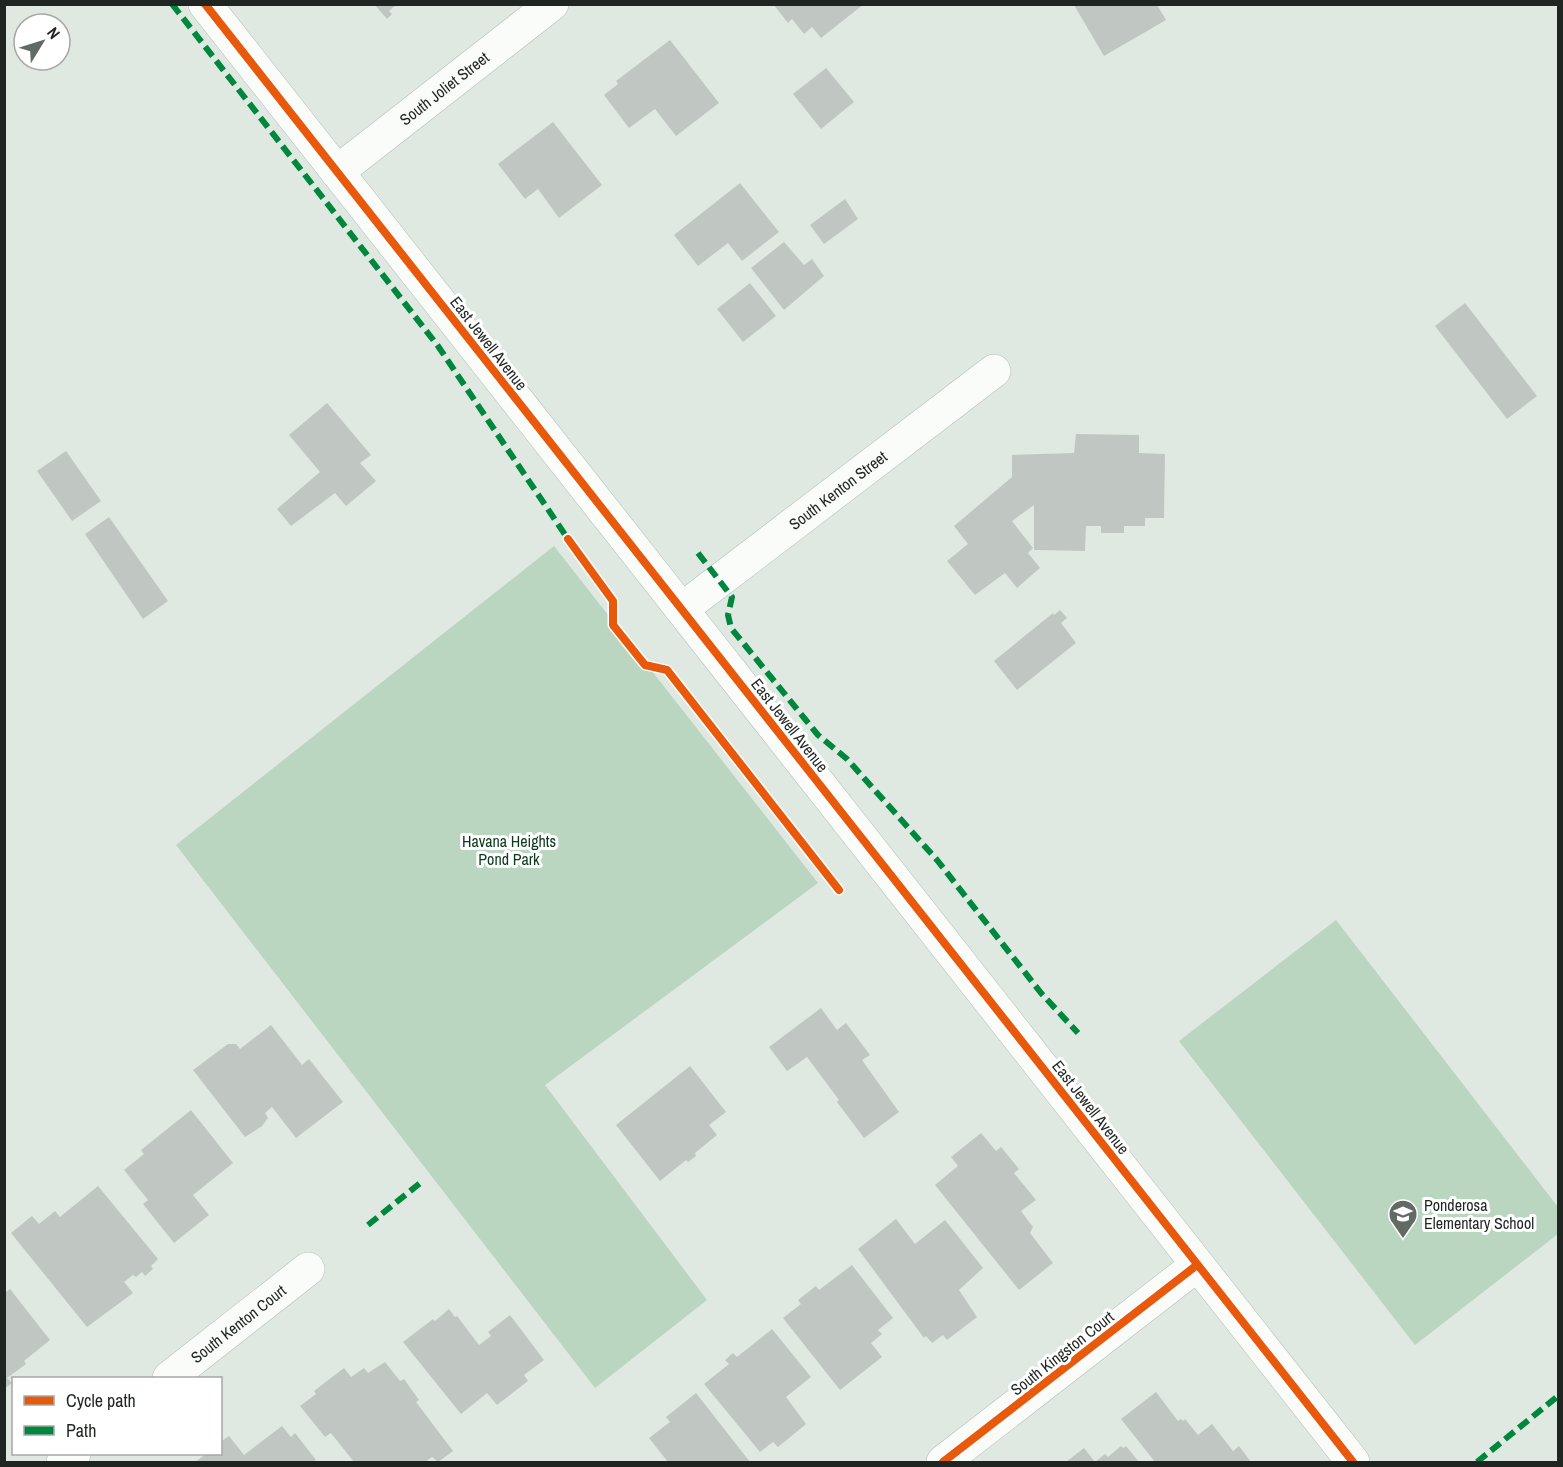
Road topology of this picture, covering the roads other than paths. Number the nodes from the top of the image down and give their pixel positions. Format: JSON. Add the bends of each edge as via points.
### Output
{"nodes":[{"id":1,"x":205,"y":4,"type":"edge"},
{"id":2,"x":552,"y":4,"type":"edge"},
{"id":3,"x":337,"y":172,"type":"junction"},
{"id":4,"x":994,"y":371,"type":"dead end"},
{"id":5,"x":682,"y":609,"type":"junction"},
{"id":6,"x":1197,"y":1265,"type":"junction"},
{"id":7,"x":308,"y":1269,"type":"dead end"},
{"id":8,"x":171,"y":1377,"type":"edge"},
{"id":9,"x":943,"y":1462,"type":"edge"},
{"id":10,"x":1353,"y":1462,"type":"edge"}],
"edges":[{"from":1,"to":3,"type":"street","name":"East Jewell Avenue"},
{"from":2,"to":3,"type":"street","name":"South Joliet Street"},
{"from":3,"to":5,"type":"street","name":"East Jewell Avenue"},
{"from":4,"to":5,"type":"street","name":"South Kenton Street"},
{"from":5,"to":6,"type":"street","name":"East Jewell Avenue"},
{"from":6,"to":9,"type":"street","name":"South Kingston Court"},
{"from":6,"to":10,"type":"street","name":"East Jewell Avenue"},
{"from":7,"to":8,"type":"street","name":"South Kenton Court"}]}
